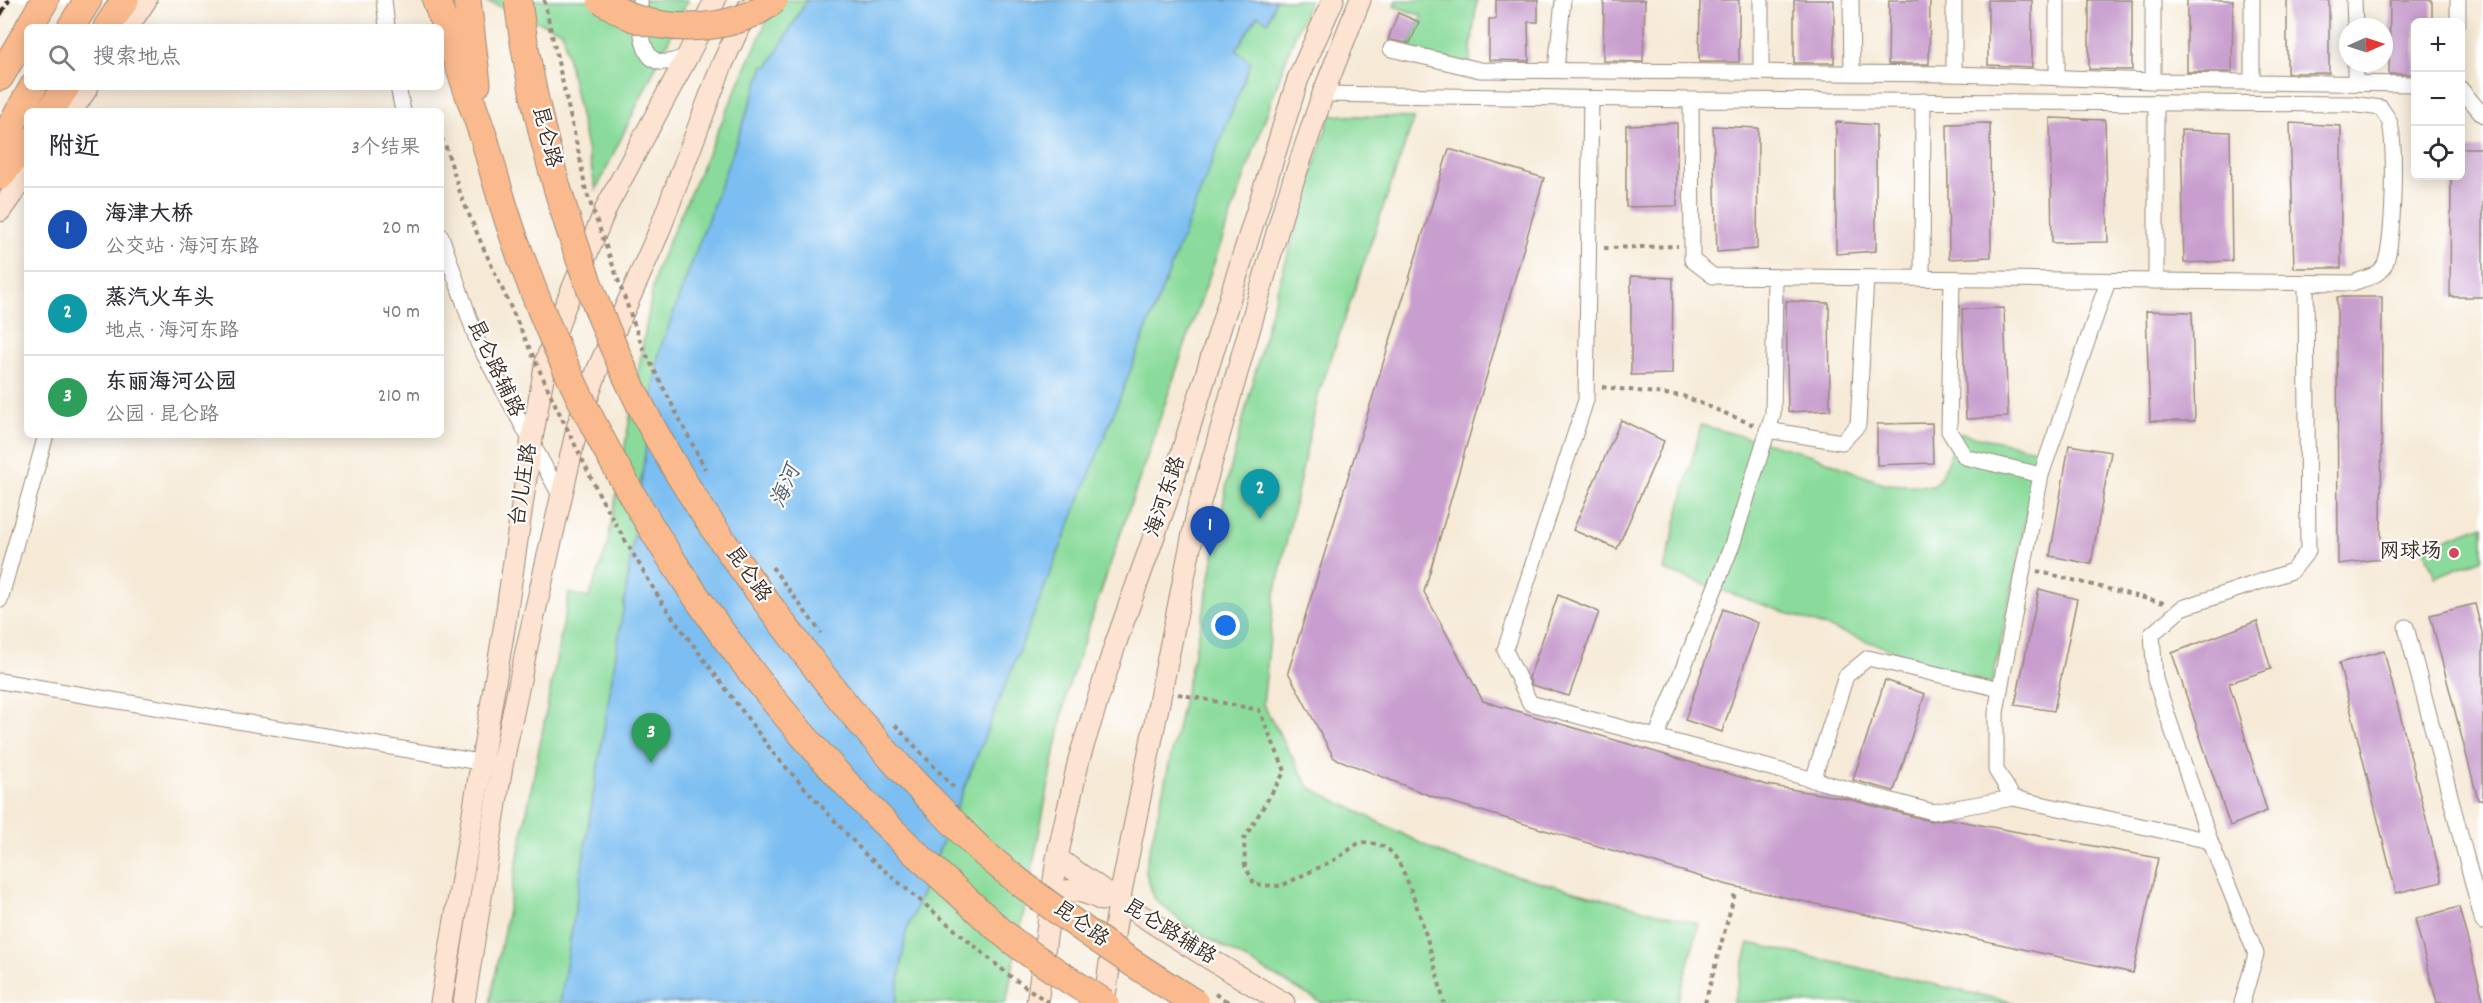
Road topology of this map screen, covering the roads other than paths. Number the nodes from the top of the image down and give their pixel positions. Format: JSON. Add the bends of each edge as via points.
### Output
{"nodes":[{"id":1,"x":45,"y":0,"type":"edge"},
{"id":2,"x":88,"y":0,"type":"edge"},
{"id":3,"x":125,"y":0,"type":"edge"},
{"id":4,"x":146,"y":0,"type":"edge"},
{"id":5,"x":373,"y":0,"type":"edge"},
{"id":6,"x":384,"y":0,"type":"edge"},
{"id":7,"x":436,"y":0,"type":"edge"},
{"id":8,"x":467,"y":0,"type":"edge"},
{"id":9,"x":518,"y":0,"type":"edge"},
{"id":10,"x":602,"y":0,"type":"edge"},
{"id":11,"x":640,"y":0,"type":"edge"},
{"id":12,"x":715,"y":0,"type":"edge"},
{"id":13,"x":752,"y":0,"type":"edge"},
{"id":14,"x":774,"y":0,"type":"edge"},
{"id":15,"x":1333,"y":0,"type":"edge"},
{"id":16,"x":1360,"y":0,"type":"edge"},
{"id":17,"x":1563,"y":0,"type":"edge"},
{"id":18,"x":1761,"y":0,"type":"edge"},
{"id":19,"x":1851,"y":0,"type":"edge"},
{"id":20,"x":1954,"y":0,"type":"edge"},
{"id":21,"x":2057,"y":0,"type":"edge"},
{"id":22,"x":2154,"y":0,"type":"edge"},
{"id":23,"x":2252,"y":0,"type":"edge"},
{"id":24,"x":2354,"y":0,"type":"edge"},
{"id":25,"x":2458,"y":0,"type":"edge"},
{"id":26,"x":2355,"y":18,"type":"edge"},
{"id":27,"x":2458,"y":18,"type":"edge"},
{"id":28,"x":386,"y":22,"type":"edge"},
{"id":29,"x":31,"y":24,"type":"edge"},
{"id":30,"x":73,"y":24,"type":"edge"},
{"id":31,"x":109,"y":24,"type":"edge"},
{"id":32,"x":130,"y":24,"type":"edge"},
{"id":33,"x":24,"y":36,"type":"edge"},
{"id":34,"x":1391,"y":49,"type":"dead end"},
{"id":35,"x":688,"y":55,"type":"junction"},
{"id":36,"x":1556,"y":70,"type":"junction"},
{"id":37,"x":1761,"y":72,"type":"junction"},
{"id":38,"x":2355,"y":72,"type":"edge"},
{"id":39,"x":1852,"y":73,"type":"junction"},
{"id":40,"x":1954,"y":74,"type":"junction"},
{"id":41,"x":0,"y":76,"type":"edge"},
{"id":42,"x":2057,"y":78,"type":"junction"},
{"id":43,"x":2153,"y":81,"type":"junction"},
{"id":44,"x":2252,"y":82,"type":"junction"},
{"id":45,"x":2355,"y":83,"type":"junction"},
{"id":46,"x":2411,"y":84,"type":"edge"},
{"id":47,"x":31,"y":90,"type":"edge"},
{"id":48,"x":399,"y":90,"type":"edge"},
{"id":49,"x":1323,"y":94,"type":"junction"},
{"id":50,"x":2465,"y":94,"type":"edge"},
{"id":51,"x":79,"y":98,"type":"edge"},
{"id":52,"x":1591,"y":99,"type":"junction"},
{"id":53,"x":1691,"y":99,"type":"junction"},
{"id":54,"x":1923,"y":101,"type":"junction"},
{"id":55,"x":2156,"y":103,"type":"junction"},
{"id":56,"x":57,"y":108,"type":"edge"},
{"id":57,"x":402,"y":108,"type":"edge"},
{"id":58,"x":2483,"y":115,"type":"edge"},
{"id":59,"x":485,"y":141,"type":"junction"},
{"id":60,"x":0,"y":145,"type":"edge"},
{"id":61,"x":24,"y":145,"type":"edge"},
{"id":62,"x":0,"y":176,"type":"edge"},
{"id":63,"x":24,"y":177,"type":"edge"},
{"id":64,"x":0,"y":211,"type":"edge"},
{"id":65,"x":444,"y":245,"type":"edge"},
{"id":66,"x":1775,"y":277,"type":"junction"},
{"id":67,"x":1866,"y":278,"type":"junction"},
{"id":68,"x":1922,"y":278,"type":"junction"},
{"id":69,"x":1952,"y":279,"type":"junction"},
{"id":70,"x":2108,"y":281,"type":"junction"},
{"id":71,"x":2156,"y":281,"type":"junction"},
{"id":72,"x":2306,"y":282,"type":"junction"},
{"id":73,"x":1767,"y":430,"type":"junction"},
{"id":74,"x":45,"y":438,"type":"edge"},
{"id":75,"x":531,"y":444,"type":"junction"},
{"id":76,"x":2041,"y":475,"type":"junction"},
{"id":77,"x":561,"y":497,"type":"junction"},
{"id":78,"x":0,"y":600,"type":"edge"},
{"id":79,"x":2406,"y":627,"type":"dead end"},
{"id":80,"x":0,"y":681,"type":"edge"},
{"id":81,"x":2000,"y":689,"type":"junction"},
{"id":82,"x":1656,"y":738,"type":"junction"},
{"id":83,"x":492,"y":764,"type":"junction"},
{"id":84,"x":1813,"y":780,"type":"junction"},
{"id":85,"x":2013,"y":798,"type":"junction"},
{"id":86,"x":2210,"y":841,"type":"junction"},
{"id":87,"x":1130,"y":846,"type":"junction"},
{"id":88,"x":1057,"y":858,"type":"junction"},
{"id":89,"x":2476,"y":862,"type":"edge"},
{"id":90,"x":1118,"y":904,"type":"junction"},
{"id":91,"x":1050,"y":906,"type":"junction"},
{"id":92,"x":1149,"y":921,"type":"junction"},
{"id":93,"x":2483,"y":922,"type":"edge"},
{"id":94,"x":1038,"y":981,"type":"junction"},
{"id":95,"x":1202,"y":996,"type":"edge"},
{"id":96,"x":441,"y":1003,"type":"edge"},
{"id":97,"x":464,"y":1003,"type":"edge"},
{"id":98,"x":1037,"y":1003,"type":"edge"},
{"id":99,"x":1042,"y":1003,"type":"edge"},
{"id":100,"x":1104,"y":1003,"type":"edge"},
{"id":101,"x":1284,"y":1003,"type":"edge"},
{"id":102,"x":2242,"y":1003,"type":"edge"}],
"edges":[{"from":1,"to":29,"type":"highway"},
{"from":2,"to":30,"type":"highway"},
{"from":3,"to":31,"type":"highway"},
{"from":4,"to":32,"type":"main road"},
{"from":5,"to":28,"type":"street"},
{"from":6,"to":28,"type":"street"},
{"from":7,"to":59,"type":"highway"},
{"from":8,"to":59,"type":"highway"},
{"from":9,"to":95,"type":"highway","name":"昆仑路","bridge":true,"via":[[537,105],[575,244],[626,375],[706,515],[831,688],[904,773],[984,853],[1093,936]]},
{"from":10,"to":14,"type":"highway","bridge":true,"via":[[632,18],[677,28],[728,22],[762,10]]},
{"from":11,"to":35,"type":"street","via":[[642,42],[647,54],[668,63]]},
{"from":12,"to":35,"type":"main road","name":"台儿庄路"},
{"from":13,"to":77,"type":"main road","name":"台儿庄路","via":[[721,67],[638,282],[597,371],[578,424]]},
{"from":15,"to":88,"type":"main road","name":"海河东路","via":[[1298,79],[1169,492],[1115,645],[1079,759]]},
{"from":16,"to":49,"type":"main road","name":"海河东路"},
{"from":17,"to":36,"type":"street"},
{"from":18,"to":37,"type":"street"},
{"from":19,"to":39,"type":"street"},
{"from":20,"to":40,"type":"street"},
{"from":21,"to":42,"type":"street"},
{"from":22,"to":43,"type":"street"},
{"from":23,"to":44,"type":"street"},
{"from":24,"to":26,"type":"street"},
{"from":25,"to":27,"type":"street"},
{"from":33,"to":41,"type":"highway"},
{"from":34,"to":36,"type":"street","via":[[1480,69]]},
{"from":35,"to":75,"type":"main road","name":"台儿庄路","via":[[607,206],[563,311],[546,362]]},
{"from":36,"to":37,"type":"street"},
{"from":37,"to":39,"type":"street"},
{"from":38,"to":45,"type":"street"},
{"from":39,"to":40,"type":"street"},
{"from":40,"to":42,"type":"street"},
{"from":42,"to":43,"type":"street"},
{"from":43,"to":44,"type":"street"},
{"from":44,"to":45,"type":"street"},
{"from":45,"to":46,"type":"street"},
{"from":47,"to":60,"type":"highway"},
{"from":48,"to":57,"type":"street"},
{"from":49,"to":52,"type":"street"},
{"from":49,"to":87,"type":"main road","name":"海河东路","via":[[1281,219],[1197,513]]},
{"from":50,"to":58,"type":"street"},
{"from":51,"to":56,"type":"highway"},
{"from":52,"to":53,"type":"street"},
{"from":52,"to":82,"type":"street","via":[[1586,400],[1505,650],[1530,703]]},
{"from":53,"to":54,"type":"street"},
{"from":53,"to":66,"type":"street","via":[[1692,260],[1713,276]]},
{"from":54,"to":55,"type":"street"},
{"from":54,"to":68,"type":"street"},
{"from":55,"to":71,"type":"street"},
{"from":55,"to":72,"type":"street","via":[[2352,104],[2381,108],[2390,122],[2393,143],[2390,251],[2384,268],[2352,283]]},
{"from":59,"to":100,"type":"highway","bridge":true,"via":[[503,205],[569,375],[652,527],[708,614],[806,741],[918,856],[1018,945]]},
{"from":61,"to":62,"type":"highway"},
{"from":63,"to":64,"type":"main road"},
{"from":65,"to":75,"type":"street","name":"昆仑路辅路","via":[[478,343]]},
{"from":66,"to":67,"type":"street"},
{"from":66,"to":73,"type":"street","via":[[1773,414]]},
{"from":67,"to":68,"type":"street"},
{"from":67,"to":73,"type":"street","via":[[1858,425],[1842,442]]},
{"from":68,"to":69,"type":"street"},
{"from":69,"to":70,"type":"street"},
{"from":69,"to":76,"type":"street","via":[[1949,431],[1965,457]]},
{"from":70,"to":71,"type":"street"},
{"from":70,"to":76,"type":"street"},
{"from":71,"to":72,"type":"street"},
{"from":72,"to":86,"type":"street","via":[[2308,551],[2292,571],[2182,608],[2152,634],[2154,679]]},
{"from":73,"to":82,"type":"street","via":[[1732,545]]},
{"from":74,"to":78,"type":"street"},
{"from":75,"to":77,"type":"street","name":"昆仑路辅路"},
{"from":75,"to":83,"type":"main road","name":"台儿庄路"},
{"from":76,"to":81,"type":"street"},
{"from":77,"to":83,"type":"main road","name":"台儿庄路"},
{"from":79,"to":89,"type":"street"},
{"from":80,"to":83,"type":"street"},
{"from":81,"to":84,"type":"street","via":[[1868,658],[1846,676]]},
{"from":81,"to":85,"type":"street","via":[[1996,770]]},
{"from":82,"to":84,"type":"street"},
{"from":83,"to":96,"type":"main road","name":"台儿庄路"},
{"from":83,"to":97,"type":"main road","name":"台儿庄路"},
{"from":84,"to":85,"type":"street","via":[[1933,812]]},
{"from":85,"to":86,"type":"street"},
{"from":86,"to":102,"type":"street","via":[[2256,954]]},
{"from":87,"to":90,"type":"main road","name":"海河东路"},
{"from":87,"to":92,"type":"main road","via":[[1132,890]]},
{"from":88,"to":90,"type":"main road","name":"昆仑路辅路"},
{"from":88,"to":91,"type":"main road","name":"海河东路"},
{"from":89,"to":93,"type":"street"},
{"from":90,"to":91,"type":"main road","via":[[1073,889],[1060,892]]},
{"from":90,"to":92,"type":"main road","name":"昆仑路辅路"},
{"from":90,"to":100,"type":"main road","name":"海河东路"},
{"from":91,"to":94,"type":"main road","name":"海河东路"},
{"from":92,"to":101,"type":"main road","name":"昆仑路辅路"},
{"from":94,"to":98,"type":"main road","name":"海河东路"},
{"from":94,"to":99,"type":"main road"}]}
